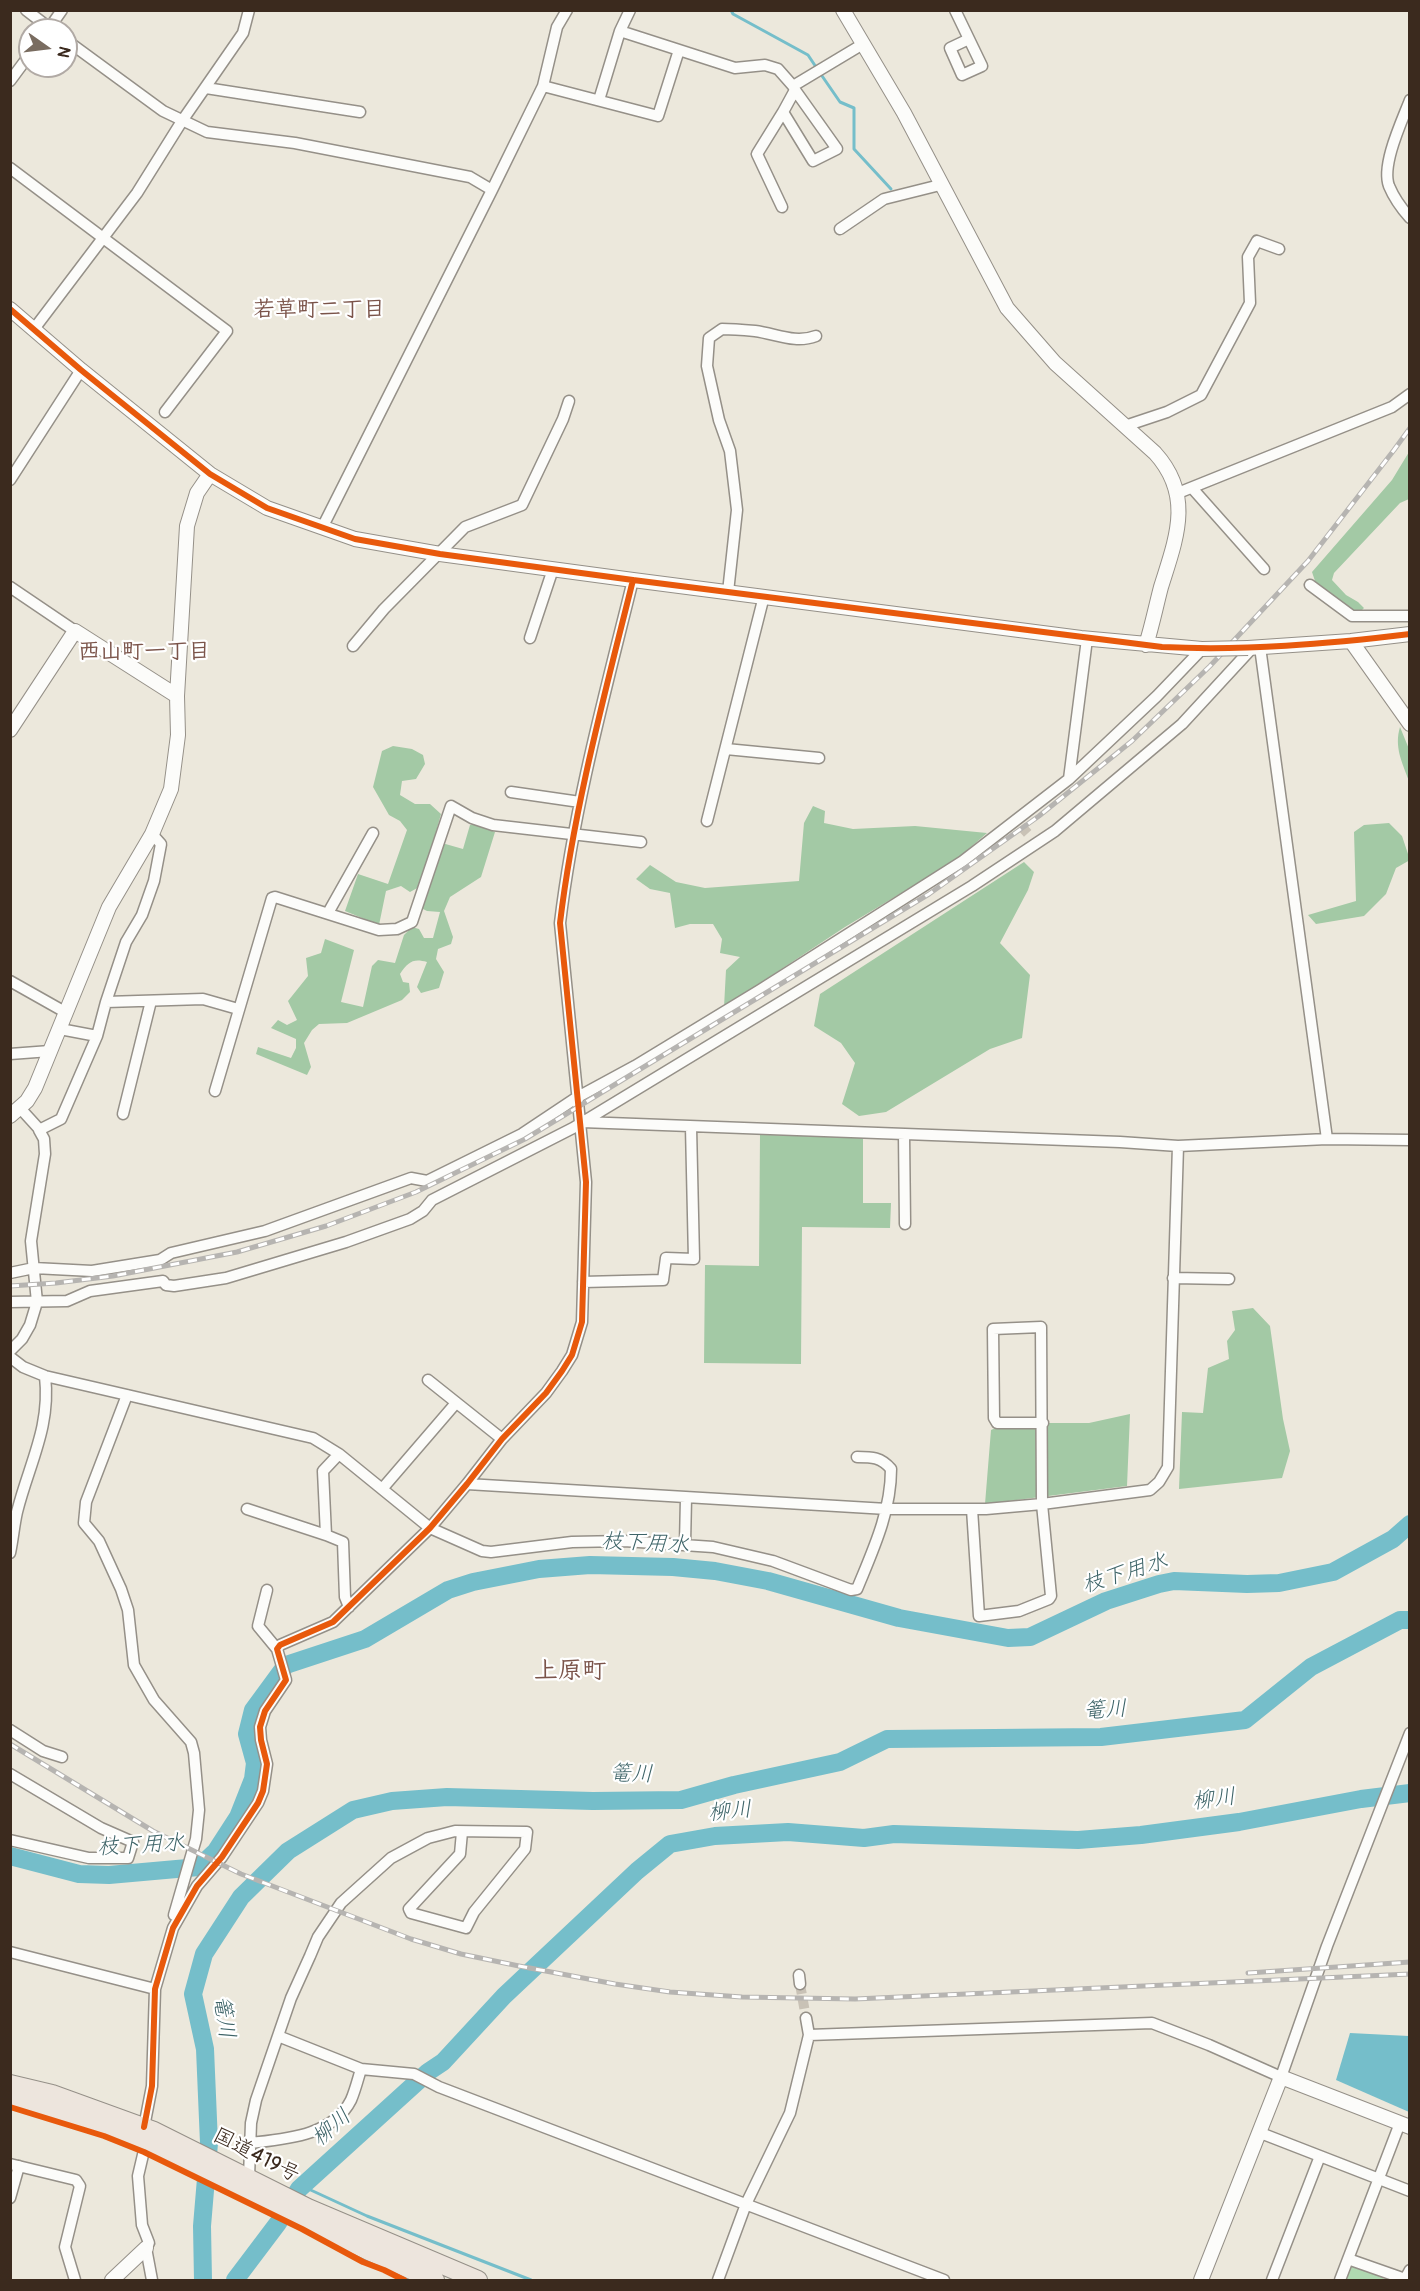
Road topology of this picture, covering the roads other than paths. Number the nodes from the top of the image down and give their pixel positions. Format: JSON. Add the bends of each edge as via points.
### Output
{"nodes":[{"id":1,"x":249,"y":10,"type":"edge"},
{"id":2,"x":567,"y":10,"type":"edge"},
{"id":3,"x":630,"y":10,"type":"edge"},
{"id":4,"x":955,"y":10,"type":"edge"},
{"id":5,"x":846,"y":11,"type":"edge"},
{"id":6,"x":620,"y":31,"type":"junction"},
{"id":7,"x":969,"y":39,"type":"dead end"},
{"id":8,"x":862,"y":44,"type":"junction"},
{"id":9,"x":78,"y":49,"type":"edge"},
{"id":10,"x":679,"y":50,"type":"junction"},
{"id":11,"x":543,"y":86,"type":"junction"},
{"id":12,"x":206,"y":88,"type":"junction"},
{"id":13,"x":794,"y":88,"type":"junction"},
{"id":14,"x":1410,"y":99,"type":"edge"},
{"id":15,"x":599,"y":100,"type":"junction"},
{"id":16,"x":360,"y":112,"type":"dead end"},
{"id":17,"x":783,"y":112,"type":"junction"},
{"id":18,"x":182,"y":121,"type":"junction"},
{"id":19,"x":10,"y":168,"type":"edge"},
{"id":20,"x":940,"y":185,"type":"junction"},
{"id":21,"x":492,"y":190,"type":"junction"},
{"id":22,"x":782,"y":207,"type":"dead end"},
{"id":23,"x":1410,"y":218,"type":"edge"},
{"id":24,"x":840,"y":229,"type":"dead end"},
{"id":25,"x":104,"y":237,"type":"junction"},
{"id":26,"x":1279,"y":249,"type":"dead end"},
{"id":27,"x":10,"y":309,"type":"edge"},
{"id":28,"x":34,"y":329,"type":"junction"},
{"id":29,"x":816,"y":336,"type":"dead end"},
{"id":30,"x":81,"y":370,"type":"junction"},
{"id":31,"x":1410,"y":394,"type":"edge"},
{"id":32,"x":569,"y":401,"type":"dead end"},
{"id":33,"x":165,"y":412,"type":"dead end"},
{"id":34,"x":1125,"y":426,"type":"junction"},
{"id":35,"x":210,"y":474,"type":"junction"},
{"id":36,"x":10,"y":480,"type":"edge"},
{"id":37,"x":1192,"y":488,"type":"junction"},
{"id":38,"x":1178,"y":493,"type":"junction"},
{"id":39,"x":322,"y":528,"type":"junction"},
{"id":40,"x":440,"y":554,"type":"junction"},
{"id":41,"x":553,"y":569,"type":"junction"},
{"id":42,"x":1264,"y":569,"type":"dead end"},
{"id":43,"x":633,"y":580,"type":"junction"},
{"id":44,"x":1310,"y":585,"type":"dead end"},
{"id":45,"x":10,"y":587,"type":"edge"},
{"id":46,"x":728,"y":592,"type":"junction"},
{"id":47,"x":764,"y":596,"type":"junction"},
{"id":48,"x":1410,"y":616,"type":"edge"},
{"id":49,"x":75,"y":631,"type":"junction"},
{"id":50,"x":1410,"y":634,"type":"edge"},
{"id":51,"x":530,"y":638,"type":"dead end"},
{"id":52,"x":1087,"y":639,"type":"junction"},
{"id":53,"x":1352,"y":641,"type":"junction"},
{"id":54,"x":1146,"y":645,"type":"junction"},
{"id":55,"x":353,"y":646,"type":"dead end"},
{"id":56,"x":1254,"y":647,"type":"junction"},
{"id":57,"x":1202,"y":649,"type":"junction"},
{"id":58,"x":177,"y":696,"type":"junction"},
{"id":59,"x":1410,"y":724,"type":"edge"},
{"id":60,"x":10,"y":730,"type":"edge"},
{"id":61,"x":726,"y":749,"type":"junction"},
{"id":62,"x":819,"y":758,"type":"dead end"},
{"id":63,"x":1070,"y":778,"type":"junction"},
{"id":64,"x":511,"y":792,"type":"dead end"},
{"id":65,"x":580,"y":802,"type":"junction"},
{"id":66,"x":707,"y":821,"type":"dead end"},
{"id":67,"x":373,"y":833,"type":"dead end"},
{"id":68,"x":152,"y":834,"type":"junction"},
{"id":69,"x":574,"y":834,"type":"junction"},
{"id":70,"x":641,"y":842,"type":"dead end"},
{"id":71,"x":328,"y":913,"type":"junction"},
{"id":72,"x":10,"y":981,"type":"edge"},
{"id":73,"x":151,"y":1000,"type":"junction"},
{"id":74,"x":106,"y":1002,"type":"junction"},
{"id":75,"x":238,"y":1009,"type":"junction"},
{"id":76,"x":65,"y":1012,"type":"junction"},
{"id":77,"x":60,"y":1029,"type":"junction"},
{"id":78,"x":97,"y":1036,"type":"junction"},
{"id":79,"x":50,"y":1051,"type":"junction"},
{"id":80,"x":10,"y":1054,"type":"edge"},
{"id":81,"x":215,"y":1091,"type":"dead end"},
{"id":82,"x":576,"y":1098,"type":"junction"},
{"id":83,"x":15,"y":1112,"type":"edge"},
{"id":84,"x":123,"y":1114,"type":"dead end"},
{"id":85,"x":581,"y":1122,"type":"junction"},
{"id":86,"x":691,"y":1126,"type":"junction"},
{"id":87,"x":40,"y":1130,"type":"junction"},
{"id":88,"x":904,"y":1134,"type":"junction"},
{"id":89,"x":1327,"y":1139,"type":"junction"},
{"id":90,"x":1410,"y":1140,"type":"edge"},
{"id":91,"x":1178,"y":1146,"type":"junction"},
{"id":92,"x":905,"y":1224,"type":"dead end"},
{"id":93,"x":34,"y":1268,"type":"junction"},
{"id":94,"x":10,"y":1273,"type":"edge"},
{"id":95,"x":1173,"y":1278,"type":"junction"},
{"id":96,"x":1229,"y":1279,"type":"dead end"},
{"id":97,"x":583,"y":1282,"type":"junction"},
{"id":98,"x":10,"y":1302,"type":"edge"},
{"id":99,"x":37,"y":1302,"type":"junction"},
{"id":100,"x":10,"y":1351,"type":"edge"},
{"id":101,"x":10,"y":1357,"type":"edge"},
{"id":102,"x":45,"y":1376,"type":"junction"},
{"id":103,"x":428,"y":1380,"type":"dead end"},
{"id":104,"x":127,"y":1395,"type":"junction"},
{"id":105,"x":456,"y":1403,"type":"junction"},
{"id":106,"x":1043,"y":1423,"type":"junction"},
{"id":107,"x":502,"y":1439,"type":"junction"},
{"id":108,"x":339,"y":1454,"type":"junction"},
{"id":109,"x":857,"y":1457,"type":"dead end"},
{"id":110,"x":467,"y":1484,"type":"junction"},
{"id":111,"x":382,"y":1490,"type":"junction"},
{"id":112,"x":686,"y":1498,"type":"junction"},
{"id":113,"x":1042,"y":1504,"type":"junction"},
{"id":114,"x":247,"y":1509,"type":"dead end"},
{"id":115,"x":887,"y":1509,"type":"junction"},
{"id":116,"x":972,"y":1509,"type":"junction"},
{"id":117,"x":430,"y":1528,"type":"junction"},
{"id":118,"x":326,"y":1535,"type":"junction"},
{"id":119,"x":685,"y":1544,"type":"junction"},
{"id":120,"x":10,"y":1553,"type":"edge"},
{"id":121,"x":267,"y":1590,"type":"dead end"},
{"id":122,"x":349,"y":1606,"type":"junction"},
{"id":123,"x":277,"y":1653,"type":"junction"},
{"id":124,"x":10,"y":1730,"type":"edge"},
{"id":125,"x":1410,"y":1733,"type":"edge"},
{"id":126,"x":63,"y":1757,"type":"dead end"},
{"id":127,"x":10,"y":1774,"type":"edge"},
{"id":128,"x":462,"y":1832,"type":"junction"},
{"id":129,"x":10,"y":1840,"type":"edge"},
{"id":130,"x":173,"y":1928,"type":"junction"},
{"id":131,"x":10,"y":1952,"type":"edge"},
{"id":132,"x":155,"y":1989,"type":"junction"},
{"id":133,"x":806,"y":2018,"type":"tunnel mouth"},
{"id":134,"x":809,"y":2035,"type":"junction"},
{"id":135,"x":278,"y":2036,"type":"junction"},
{"id":136,"x":361,"y":2069,"type":"junction"},
{"id":137,"x":1281,"y":2077,"type":"junction"},
{"id":138,"x":10,"y":2084,"type":"edge"},
{"id":139,"x":10,"y":2099,"type":"edge"},
{"id":140,"x":1405,"y":2125,"type":"edge"},
{"id":141,"x":1258,"y":2132,"type":"junction"},
{"id":142,"x":150,"y":2137,"type":"junction"},
{"id":143,"x":250,"y":2143,"type":"junction"},
{"id":144,"x":1320,"y":2156,"type":"junction"},
{"id":145,"x":15,"y":2165,"type":"edge"},
{"id":146,"x":1378,"y":2178,"type":"junction"},
{"id":147,"x":247,"y":2183,"type":"junction"},
{"id":148,"x":1410,"y":2191,"type":"edge"},
{"id":149,"x":10,"y":2198,"type":"edge"},
{"id":150,"x":747,"y":2204,"type":"junction"},
{"id":151,"x":305,"y":2213,"type":"junction"},
{"id":152,"x":146,"y":2248,"type":"junction"},
{"id":153,"x":1348,"y":2259,"type":"junction"},
{"id":154,"x":1410,"y":2270,"type":"edge"},
{"id":155,"x":75,"y":2280,"type":"edge"},
{"id":156,"x":112,"y":2280,"type":"edge"},
{"id":157,"x":153,"y":2280,"type":"edge"},
{"id":158,"x":435,"y":2280,"type":"edge"},
{"id":159,"x":478,"y":2280,"type":"edge"},
{"id":160,"x":717,"y":2280,"type":"edge"},
{"id":161,"x":944,"y":2280,"type":"edge"},
{"id":162,"x":1201,"y":2280,"type":"edge"},
{"id":163,"x":1272,"y":2280,"type":"edge"},
{"id":164,"x":1340,"y":2280,"type":"edge"}],
"edges":[{"from":1,"to":12,"type":"street","via":[[243,33]]},
{"from":2,"to":11,"type":"street","via":[[557,27]]},
{"from":3,"to":6,"type":"street"},
{"from":4,"to":7,"type":"street"},
{"from":5,"to":8,"type":"street"},
{"from":6,"to":10,"type":"street"},
{"from":6,"to":15,"type":"street"},
{"from":8,"to":13,"type":"street"},
{"from":8,"to":20,"type":"street","via":[[904,113]]},
{"from":9,"to":18,"type":"street"},
{"from":10,"to":13,"type":"street","via":[[735,68],[765,65],[778,69]]},
{"from":10,"to":15,"type":"street","via":[[658,116]]},
{"from":11,"to":15,"type":"street"},
{"from":11,"to":21,"type":"street"},
{"from":12,"to":16,"type":"street"},
{"from":12,"to":18,"type":"street"},
{"from":13,"to":17,"type":"street"},
{"from":13,"to":17,"type":"street","via":[[837,149],[813,161]]},
{"from":14,"to":23,"type":"street","via":[[1386,169],[1388,185]]},
{"from":17,"to":22,"type":"street","via":[[757,154]]},
{"from":18,"to":21,"type":"street","via":[[207,132],[295,143],[470,177]]},
{"from":18,"to":25,"type":"street"},
{"from":19,"to":25,"type":"street"},
{"from":20,"to":24,"type":"street","via":[[884,199]]},
{"from":20,"to":34,"type":"street","via":[[1007,309],[1055,363]]},
{"from":21,"to":39,"type":"street"},
{"from":25,"to":28,"type":"street"},
{"from":25,"to":33,"type":"street","via":[[227,331]]},
{"from":26,"to":34,"type":"street","via":[[1257,242],[1248,257],[1250,303],[1201,395]]},
{"from":27,"to":28,"type":"street"},
{"from":28,"to":30,"type":"street"},
{"from":29,"to":46,"type":"street","via":[[789,339],[757,331],[722,329],[709,338],[707,366],[730,451],[737,510]]},
{"from":30,"to":35,"type":"street"},
{"from":30,"to":36,"type":"street"},
{"from":31,"to":37,"type":"street","via":[[1392,407]]},
{"from":32,"to":40,"type":"street","via":[[522,505],[465,527]]},
{"from":34,"to":38,"type":"street","via":[[1164,463]]},
{"from":35,"to":39,"type":"street","via":[[267,508]]},
{"from":35,"to":58,"type":"street","via":[[197,493],[187,526]]},
{"from":37,"to":38,"type":"street"},
{"from":37,"to":42,"type":"street"},
{"from":38,"to":54,"type":"street","via":[[1175,542]]},
{"from":39,"to":40,"type":"street","via":[[355,539]]},
{"from":40,"to":41,"type":"street"},
{"from":40,"to":55,"type":"street"},
{"from":41,"to":43,"type":"street"},
{"from":41,"to":51,"type":"street"},
{"from":43,"to":46,"type":"street"},
{"from":43,"to":65,"type":"street"},
{"from":44,"to":48,"type":"street","via":[[1352,616]]},
{"from":45,"to":49,"type":"street"},
{"from":46,"to":47,"type":"street"},
{"from":47,"to":52,"type":"street"},
{"from":47,"to":61,"type":"street"},
{"from":49,"to":58,"type":"street"},
{"from":49,"to":60,"type":"street"},
{"from":50,"to":53,"type":"street"},
{"from":52,"to":54,"type":"street"},
{"from":52,"to":63,"type":"street"},
{"from":53,"to":56,"type":"street"},
{"from":53,"to":59,"type":"street"},
{"from":54,"to":57,"type":"street"},
{"from":56,"to":57,"type":"street","bridge":true},
{"from":56,"to":85,"type":"street","via":[[1182,724],[1055,831],[1033,840],[972,886]]},
{"from":56,"to":89,"type":"street"},
{"from":57,"to":63,"type":"street"},
{"from":58,"to":68,"type":"street","via":[[178,735],[171,789]]},
{"from":61,"to":62,"type":"street"},
{"from":61,"to":66,"type":"street"},
{"from":63,"to":82,"type":"street","via":[[1019,823],[963,861],[770,984]]},
{"from":64,"to":65,"type":"street"},
{"from":65,"to":69,"type":"street"},
{"from":67,"to":71,"type":"street"},
{"from":68,"to":74,"type":"street","via":[[161,843],[154,881],[142,915],[126,942]]},
{"from":68,"to":76,"type":"street","via":[[109,907]]},
{"from":69,"to":70,"type":"street"},
{"from":69,"to":71,"type":"street","via":[[493,825],[451,806],[412,922],[397,929],[379,930]]},
{"from":69,"to":82,"type":"street","via":[[560,923]]},
{"from":71,"to":75,"type":"street","via":[[272,898]]},
{"from":72,"to":76,"type":"street"},
{"from":73,"to":74,"type":"street"},
{"from":73,"to":75,"type":"street","via":[[203,999]]},
{"from":73,"to":84,"type":"street"},
{"from":74,"to":78,"type":"street"},
{"from":75,"to":81,"type":"street"},
{"from":76,"to":77,"type":"street"},
{"from":77,"to":78,"type":"street"},
{"from":77,"to":79,"type":"street"},
{"from":78,"to":87,"type":"street","via":[[61,1119]]},
{"from":79,"to":80,"type":"street"},
{"from":79,"to":83,"type":"street","via":[[35,1088]]},
{"from":82,"to":85,"type":"street"},
{"from":82,"to":93,"type":"street","via":[[522,1134],[427,1181],[411,1178],[265,1231],[171,1253],[160,1260],[92,1270]]},
{"from":83,"to":87,"type":"street"},
{"from":85,"to":86,"type":"street"},
{"from":85,"to":97,"type":"street","via":[[586,1182]]},
{"from":85,"to":99,"type":"street","via":[[432,1200],[410,1219],[346,1242],[226,1278],[174,1286],[163,1281],[90,1291],[67,1301]]},
{"from":86,"to":88,"type":"street"},
{"from":86,"to":97,"type":"street","via":[[693,1259],[666,1258],[663,1281]]},
{"from":87,"to":93,"type":"street","via":[[45,1154],[31,1241]]},
{"from":88,"to":91,"type":"street"},
{"from":88,"to":92,"type":"street"},
{"from":89,"to":90,"type":"street"},
{"from":89,"to":91,"type":"street"},
{"from":91,"to":95,"type":"street"},
{"from":93,"to":94,"type":"street"},
{"from":93,"to":99,"type":"street"},
{"from":95,"to":96,"type":"street"},
{"from":95,"to":113,"type":"street","via":[[1165,1475],[1150,1490]]},
{"from":97,"to":107,"type":"street","via":[[582,1322],[572,1355],[546,1393]]},
{"from":98,"to":99,"type":"street"},
{"from":99,"to":100,"type":"street","via":[[22,1339]]},
{"from":101,"to":102,"type":"street"},
{"from":102,"to":104,"type":"street"},
{"from":102,"to":120,"type":"street","via":[[45,1421],[17,1513]]},
{"from":103,"to":105,"type":"street"},
{"from":104,"to":108,"type":"street","via":[[310,1437]]},
{"from":104,"to":130,"type":"street","via":[[86,1502],[84,1523],[99,1541],[121,1589],[128,1610],[134,1665],[154,1700],[191,1742],[195,1753],[199,1810],[196,1839]]},
{"from":105,"to":107,"type":"street"},
{"from":105,"to":111,"type":"street"},
{"from":106,"to":106,"type":"street","via":[[1041,1327],[993,1329],[994,1418],[997,1423]]},
{"from":106,"to":113,"type":"street"},
{"from":107,"to":110,"type":"street"},
{"from":108,"to":111,"type":"street"},
{"from":108,"to":118,"type":"street","via":[[323,1471]]},
{"from":109,"to":115,"type":"street","via":[[882,1460],[891,1469]]},
{"from":110,"to":112,"type":"street"},
{"from":110,"to":117,"type":"street"},
{"from":111,"to":117,"type":"street"},
{"from":112,"to":115,"type":"street"},
{"from":112,"to":119,"type":"street"},
{"from":113,"to":116,"type":"street"},
{"from":113,"to":116,"type":"street","via":[[1051,1596],[1019,1611],[979,1616]]},
{"from":114,"to":118,"type":"street"},
{"from":115,"to":116,"type":"street"},
{"from":115,"to":119,"type":"street","via":[[857,1589],[754,1556]]},
{"from":117,"to":119,"type":"street","via":[[491,1552],[572,1542]]},
{"from":117,"to":122,"type":"street"},
{"from":118,"to":122,"type":"street","via":[[343,1542],[345,1597]]},
{"from":121,"to":123,"type":"street","via":[[258,1626]]},
{"from":122,"to":123,"type":"street","via":[[333,1622],[280,1645]]},
{"from":123,"to":130,"type":"street","via":[[286,1680],[265,1711],[260,1727],[267,1764],[265,1785],[258,1803],[197,1886]]},
{"from":124,"to":126,"type":"street"},
{"from":125,"to":137,"type":"street"},
{"from":127,"to":129,"type":"street","via":[[101,1828],[133,1842],[128,1858],[89,1858]]},
{"from":128,"to":128,"type":"street","via":[[460,1854],[409,1909],[411,1913],[466,1928],[474,1912],[525,1849],[527,1832]]},
{"from":128,"to":135,"type":"street","via":[[428,1838],[391,1858],[341,1903],[318,1937]]},
{"from":130,"to":132,"type":"street"},
{"from":131,"to":132,"type":"street"},
{"from":132,"to":142,"type":"street"},
{"from":133,"to":134,"type":"street"},
{"from":134,"to":137,"type":"street","via":[[1152,2023]]},
{"from":134,"to":150,"type":"street","via":[[790,2113]]},
{"from":135,"to":136,"type":"street"},
{"from":135,"to":143,"type":"street","via":[[256,2100]]},
{"from":136,"to":143,"type":"street","via":[[350,2101],[338,2118],[314,2131]]},
{"from":136,"to":150,"type":"street","via":[[414,2074],[439,2087]]},
{"from":137,"to":140,"type":"street"},
{"from":137,"to":141,"type":"street"},
{"from":138,"to":142,"type":"highway","name":"国道419号","via":[[52,2094]]},
{"from":139,"to":142,"type":"highway","name":"国道419号"},
{"from":140,"to":146,"type":"street"},
{"from":141,"to":144,"type":"street"},
{"from":141,"to":162,"type":"street"},
{"from":142,"to":147,"type":"highway","name":"国道419号"},
{"from":142,"to":152,"type":"street","via":[[138,2176]]},
{"from":143,"to":147,"type":"street"},
{"from":144,"to":146,"type":"street"},
{"from":144,"to":163,"type":"street"},
{"from":145,"to":149,"type":"street"},
{"from":145,"to":155,"type":"street","via":[[76,2180],[80,2186],[64,2247]]},
{"from":146,"to":148,"type":"street"},
{"from":146,"to":153,"type":"street"},
{"from":147,"to":151,"type":"highway","name":"国道419号"},
{"from":150,"to":160,"type":"street"},
{"from":150,"to":161,"type":"street"},
{"from":151,"to":158,"type":"highway","name":"国道419号"},
{"from":151,"to":159,"type":"highway","name":"国道419号"},
{"from":152,"to":156,"type":"street"},
{"from":152,"to":157,"type":"street"},
{"from":153,"to":154,"type":"street","via":[[1405,2279]]},
{"from":153,"to":164,"type":"street"}]}
